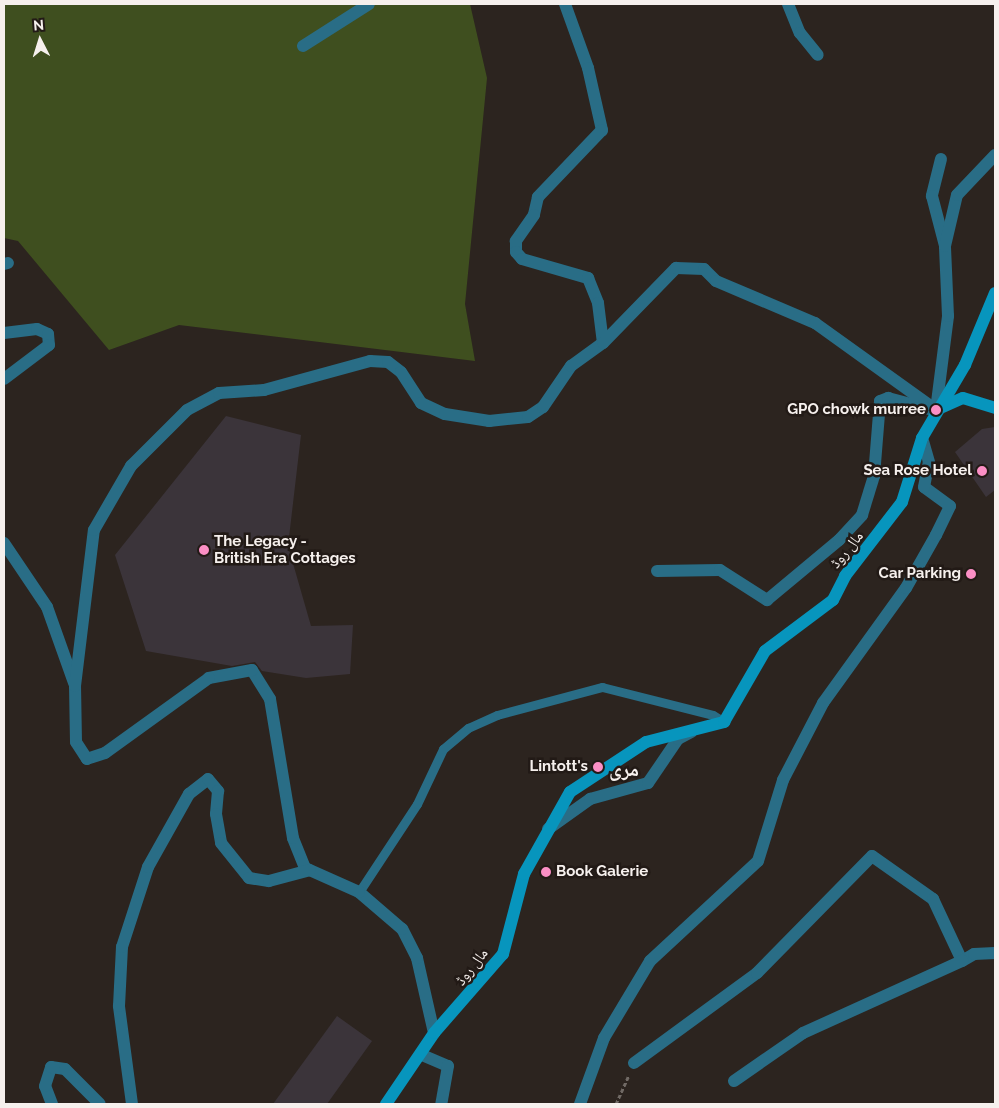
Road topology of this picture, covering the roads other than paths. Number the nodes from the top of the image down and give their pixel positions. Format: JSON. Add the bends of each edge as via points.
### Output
{"nodes":[{"id":1,"x":369,"y":4,"type":"edge"},
{"id":2,"x":565,"y":4,"type":"edge"},
{"id":3,"x":788,"y":4,"type":"edge"},
{"id":4,"x":303,"y":46,"type":"dead end"},
{"id":5,"x":818,"y":55,"type":"dead end"},
{"id":6,"x":995,"y":155,"type":"edge"},
{"id":7,"x":941,"y":160,"type":"dead end"},
{"id":8,"x":945,"y":246,"type":"junction"},
{"id":9,"x":995,"y":292,"type":"edge"},
{"id":10,"x":4,"y":333,"type":"edge"},
{"id":11,"x":603,"y":342,"type":"junction"},
{"id":12,"x":4,"y":379,"type":"edge"},
{"id":13,"x":995,"y":408,"type":"edge"},
{"id":14,"x":936,"y":410,"type":"junction"},
{"id":15,"x":922,"y":438,"type":"junction"},
{"id":16,"x":4,"y":543,"type":"edge"},
{"id":17,"x":657,"y":571,"type":"dead end"},
{"id":18,"x":75,"y":686,"type":"junction"},
{"id":19,"x":724,"y":722,"type":"junction"},
{"id":20,"x":708,"y":724,"type":"junction"},
{"id":21,"x":546,"y":831,"type":"junction"},
{"id":22,"x":310,"y":870,"type":"junction"},
{"id":23,"x":359,"y":892,"type":"junction"},
{"id":24,"x":995,"y":953,"type":"edge"},
{"id":25,"x":962,"y":961,"type":"junction"},
{"id":26,"x":434,"y":1033,"type":"junction"},
{"id":27,"x":422,"y":1055,"type":"junction"},
{"id":28,"x":634,"y":1063,"type":"road end"},
{"id":29,"x":734,"y":1081,"type":"dead end"},
{"id":30,"x":52,"y":1104,"type":"edge"},
{"id":31,"x":100,"y":1104,"type":"edge"},
{"id":32,"x":132,"y":1104,"type":"edge"},
{"id":33,"x":386,"y":1104,"type":"edge"},
{"id":34,"x":441,"y":1104,"type":"edge"},
{"id":35,"x":580,"y":1104,"type":"edge"}],
"edges":[{"from":1,"to":4,"type":"street"},
{"from":2,"to":11,"type":"street","via":[[588,68],[602,130],[538,197],[534,215],[516,241],[516,252],[522,259],[588,278],[598,303]]},
{"from":3,"to":5,"type":"street","via":[[791,16]]},
{"from":6,"to":8,"type":"street","via":[[957,195]]},
{"from":7,"to":8,"type":"street","via":[[932,196]]},
{"from":8,"to":14,"type":"street","via":[[948,316]]},
{"from":9,"to":14,"type":"main road","name":"مال روڈ","via":[[965,365]]},
{"from":10,"to":12,"type":"street","via":[[37,329],[48,334],[49,345]]},
{"from":11,"to":14,"type":"street","via":[[676,268],[704,269],[716,281],[815,323]]},
{"from":11,"to":18,"type":"street","via":[[571,366],[543,407],[528,417],[489,421],[445,414],[421,403],[401,372],[388,362],[370,361],[264,390],[219,393],[187,410],[131,466],[94,530]]},
{"from":13,"to":14,"type":"main road","via":[[963,398]]},
{"from":14,"to":15,"type":"main road","name":"مال روڈ"},
{"from":14,"to":17,"type":"street","via":[[888,398],[880,401],[874,476],[862,515],[839,540],[767,600],[720,570]]},
{"from":15,"to":19,"type":"main road","name":"مال روڈ","via":[[902,502],[876,540],[845,576],[833,600],[765,651]]},
{"from":15,"to":35,"type":"street","via":[[929,462],[924,487],[950,506],[936,535],[906,588],[823,703],[783,780],[758,861],[650,961],[604,1038]]},
{"from":16,"to":18,"type":"street","via":[[47,607]]},
{"from":18,"to":22,"type":"street","via":[[76,742],[87,759],[105,753],[209,678],[252,670],[270,699],[293,838],[304,868]]},
{"from":19,"to":20,"type":"main road","name":"مال روڈ"},
{"from":19,"to":23,"type":"lane","via":[[713,715],[602,687],[497,715],[468,728],[443,749],[417,804]]},
{"from":20,"to":21,"type":"main road","name":"مال روڈ","via":[[646,742],[570,792]]},
{"from":20,"to":21,"type":"street","name":"مال روڈ","via":[[678,739],[648,783],[590,799]]},
{"from":21,"to":26,"type":"main road","name":"مال روڈ","via":[[524,874],[503,954]]},
{"from":22,"to":23,"type":"street"},
{"from":22,"to":32,"type":"street","via":[[269,882],[249,878],[221,843],[216,814],[218,791],[208,779],[188,794],[148,867],[122,947],[119,1006]]},
{"from":23,"to":26,"type":"street","via":[[402,929],[418,958]]},
{"from":24,"to":25,"type":"street","via":[[974,954]]},
{"from":25,"to":28,"type":"street","via":[[933,899],[872,856],[756,973]]},
{"from":25,"to":29,"type":"street","via":[[803,1033]]},
{"from":26,"to":27,"type":"main road","name":"مال روڈ"},
{"from":27,"to":33,"type":"main road","name":"مال روڈ"},
{"from":27,"to":34,"type":"street","via":[[448,1066]]},
{"from":30,"to":31,"type":"street","via":[[45,1086],[51,1067],[65,1069]]}]}
